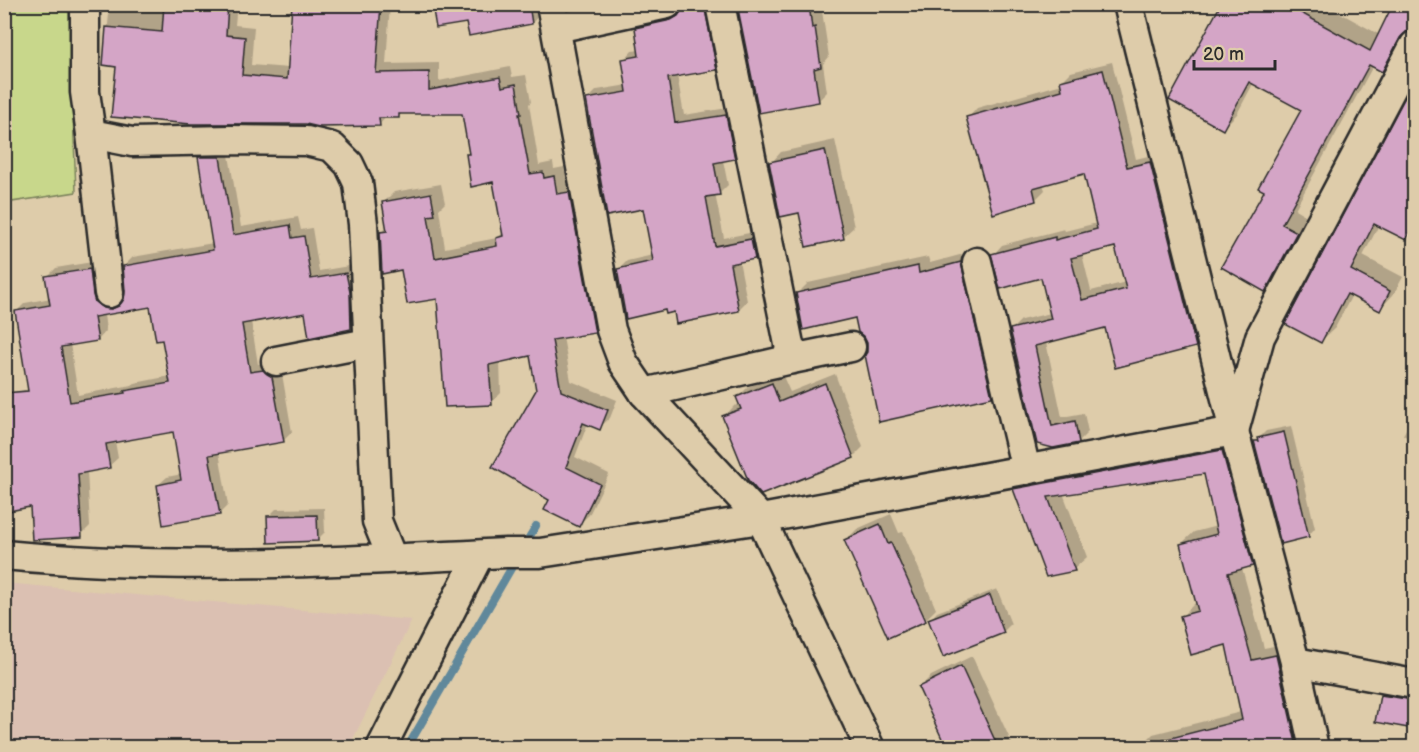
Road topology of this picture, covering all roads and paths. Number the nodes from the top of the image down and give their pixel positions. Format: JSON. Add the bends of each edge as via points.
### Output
{"nodes":[{"id":1,"x":85,"y":4,"type":"edge"},
{"id":2,"x":667,"y":4,"type":"edge"},
{"id":3,"x":720,"y":4,"type":"edge"},
{"id":4,"x":1128,"y":4,"type":"edge"},
{"id":5,"x":554,"y":16,"type":"edge"},
{"id":6,"x":1414,"y":46,"type":"edge"},
{"id":7,"x":91,"y":134,"type":"junction"},
{"id":8,"x":977,"y":262,"type":"dead end"},
{"id":9,"x":109,"y":292,"type":"dead end"},
{"id":10,"x":368,"y":343,"type":"junction"},
{"id":11,"x":850,"y":347,"type":"dead end"},
{"id":12,"x":792,"y":359,"type":"junction"},
{"id":13,"x":276,"y":361,"type":"dead end"},
{"id":14,"x":644,"y":393,"type":"junction"},
{"id":15,"x":1234,"y":431,"type":"junction"},
{"id":16,"x":1026,"y":470,"type":"junction"},
{"id":17,"x":761,"y":519,"type":"junction"},
{"id":18,"x":493,"y":554,"type":"junction"},
{"id":19,"x":4,"y":555,"type":"edge"},
{"id":20,"x":392,"y":558,"type":"junction"},
{"id":21,"x":1295,"y":662,"type":"junction"},
{"id":22,"x":1414,"y":684,"type":"edge"},
{"id":23,"x":381,"y":747,"type":"edge"},
{"id":24,"x":870,"y":747,"type":"edge"},
{"id":25,"x":1314,"y":747,"type":"edge"}],
"edges":[{"from":1,"to":7,"type":"street","via":[[85,92]]},
{"from":2,"to":5,"type":"street"},
{"from":3,"to":12,"type":"street"},
{"from":4,"to":15,"type":"street"},
{"from":5,"to":14,"type":"street","via":[[611,330],[623,362]]},
{"from":6,"to":15,"type":"street","via":[[1260,337]]},
{"from":7,"to":9,"type":"street"},
{"from":7,"to":10,"type":"street","via":[[132,142],[306,141],[332,147],[350,164],[358,183]]},
{"from":8,"to":16,"type":"street"},
{"from":10,"to":13,"type":"street"},
{"from":10,"to":20,"type":"street","via":[[377,521]]},
{"from":11,"to":12,"type":"street"},
{"from":12,"to":14,"type":"street"},
{"from":14,"to":17,"type":"street"},
{"from":15,"to":16,"type":"street"},
{"from":15,"to":21,"type":"street"},
{"from":16,"to":17,"type":"street"},
{"from":17,"to":18,"type":"street","via":[[540,553]]},
{"from":17,"to":24,"type":"street"},
{"from":18,"to":20,"type":"street"},
{"from":18,"to":23,"type":"street"},
{"from":19,"to":20,"type":"street","via":[[66,561],[266,564]]},
{"from":21,"to":22,"type":"street"},
{"from":21,"to":25,"type":"street"}]}
